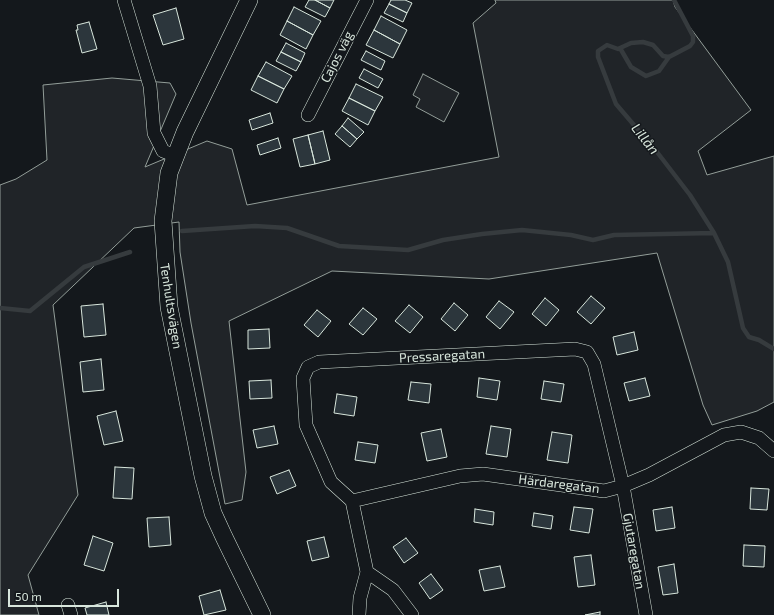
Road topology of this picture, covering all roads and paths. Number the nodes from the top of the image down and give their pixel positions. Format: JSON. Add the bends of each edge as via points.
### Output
{"nodes":[{"id":1,"x":124,"y":0,"type":"edge"},
{"id":2,"x":249,"y":0,"type":"edge"},
{"id":3,"x":366,"y":0,"type":"edge"},
{"id":4,"x":308,"y":115,"type":"dead end"},
{"id":5,"x":176,"y":156,"type":"junction"},
{"id":6,"x":774,"y":451,"type":"edge"},
{"id":7,"x":623,"y":486,"type":"junction"},
{"id":8,"x":352,"y":501,"type":"junction"},
{"id":9,"x":367,"y":572,"type":"junction"},
{"id":10,"x":262,"y":615,"type":"edge"},
{"id":11,"x":359,"y":615,"type":"edge"},
{"id":12,"x":412,"y":615,"type":"edge"},
{"id":13,"x":646,"y":615,"type":"edge"}],
"edges":[{"from":1,"to":5,"type":"street","via":[[150,86],[154,133],[163,151]]},
{"from":2,"to":5,"type":"street","name":"Tenhultsvägen","via":[[185,132]]},
{"from":3,"to":4,"type":"street","name":"Cajos väg"},
{"from":5,"to":10,"type":"street","name":"Tenhultsvägen","via":[[169,173],[163,220],[169,307],[197,449],[213,513]]},
{"from":6,"to":7,"type":"street","name":"Härdaregatan","via":[[759,438],[741,432],[724,435],[649,476]]},
{"from":7,"to":8,"type":"street","name":"Härdaregatan","via":[[604,491],[483,474],[460,476]]},
{"from":7,"to":8,"type":"street","name":"Pressaregatan","via":[[594,364],[587,352],[575,349],[319,362],[308,367],[303,378],[306,425],[331,482]]},
{"from":7,"to":13,"type":"street","name":"Gjutaregatan"},
{"from":8,"to":9,"type":"street"},
{"from":9,"to":11,"type":"street","via":[[360,598]]},
{"from":9,"to":12,"type":"street","via":[[393,590]]}]}
